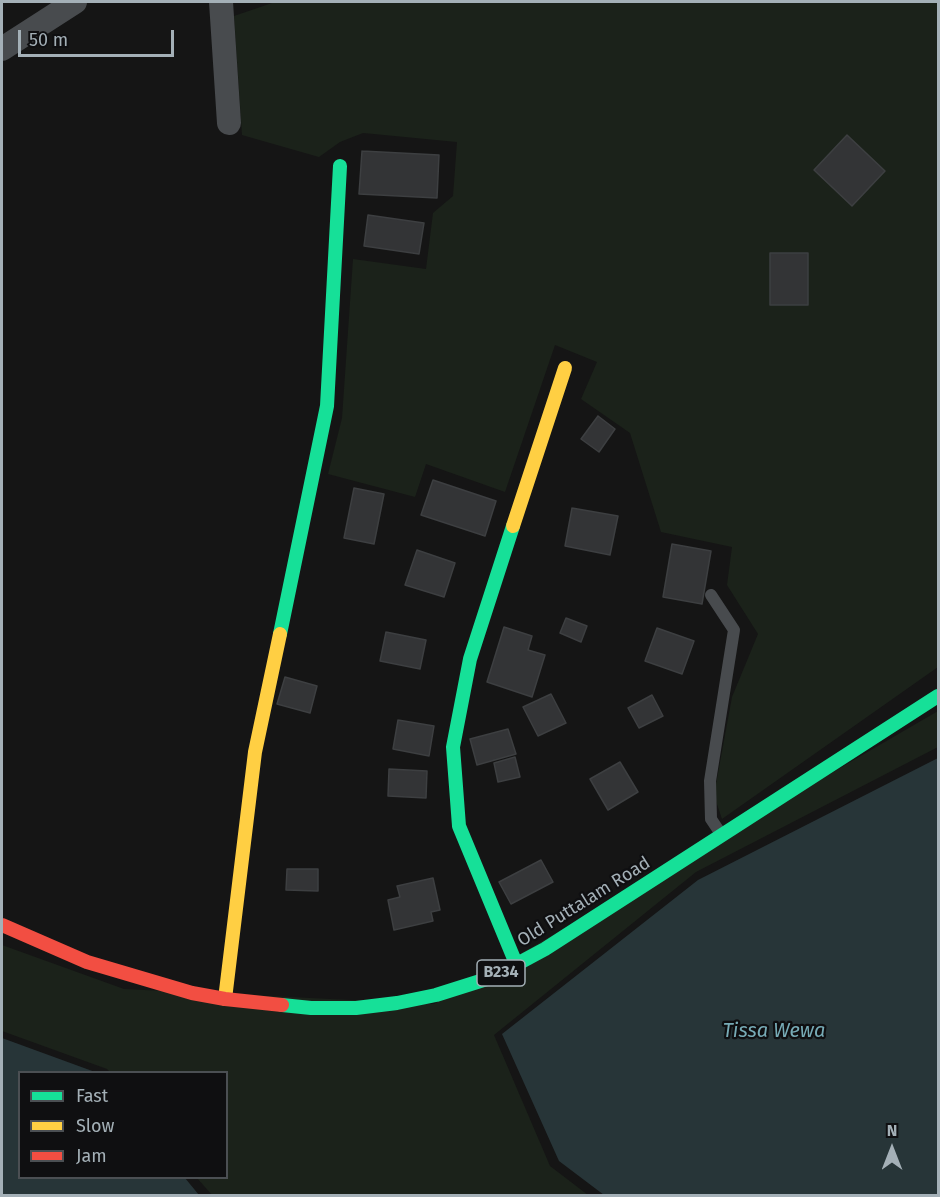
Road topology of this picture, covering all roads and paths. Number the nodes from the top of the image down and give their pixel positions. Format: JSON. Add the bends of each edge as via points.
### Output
{"nodes":[{"id":1,"x":75,"y":2,"type":"edge"},
{"id":2,"x":222,"y":2,"type":"edge"},
{"id":3,"x":2,"y":49,"type":"edge"},
{"id":4,"x":228,"y":123,"type":"dead end"},
{"id":5,"x":340,"y":166,"type":"dead end"},
{"id":6,"x":565,"y":368,"type":"dead end"},
{"id":7,"x":711,"y":595,"type":"dead end"},
{"id":8,"x":939,"y":696,"type":"edge"},
{"id":9,"x":722,"y":835,"type":"junction"},
{"id":10,"x":2,"y":925,"type":"edge"},
{"id":11,"x":517,"y":966,"type":"junction"},
{"id":12,"x":225,"y":999,"type":"junction"}],
"edges":[{"from":1,"to":3,"type":"street"},
{"from":2,"to":4,"type":"street"},
{"from":5,"to":12,"type":"street","via":[[327,406],[255,752]]},
{"from":6,"to":11,"type":"street","via":[[470,659],[453,747],[459,826]]},
{"from":7,"to":9,"type":"lane","via":[[734,630],[710,781],[711,819]]},
{"from":8,"to":9,"type":"street","name":"Old Puttalam Road","number":"B234"},
{"from":9,"to":11,"type":"street","name":"Old Puttalam Road","number":"B234"},
{"from":10,"to":12,"type":"street","name":"Old Puttalam Road","number":"B234","via":[[87,962]]},
{"from":11,"to":12,"type":"street","name":"Old Puttalam Road","number":"B234","via":[[467,987],[356,1008],[311,1008]]}]}
